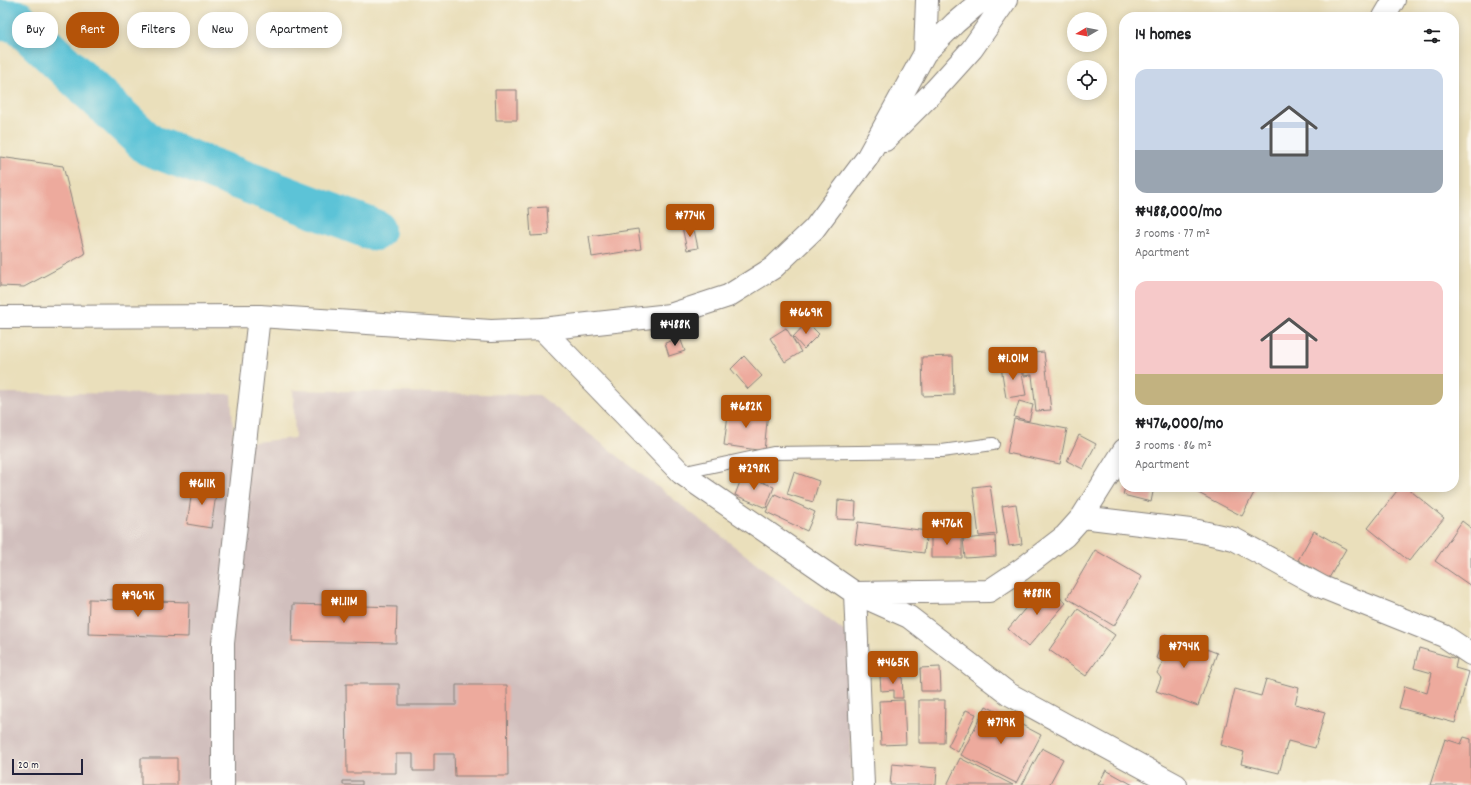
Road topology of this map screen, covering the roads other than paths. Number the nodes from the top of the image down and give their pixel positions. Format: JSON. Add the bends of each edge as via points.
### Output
{"nodes":[{"id":1,"x":927,"y":0,"type":"edge"},
{"id":2,"x":982,"y":0,"type":"edge"},
{"id":3,"x":1006,"y":0,"type":"edge"},
{"id":4,"x":1394,"y":0,"type":"edge"},
{"id":5,"x":1387,"y":12,"type":"edge"},
{"id":6,"x":925,"y":53,"type":"junction"},
{"id":7,"x":867,"y":158,"type":"junction"},
{"id":8,"x":259,"y":316,"type":"junction"},
{"id":9,"x":0,"y":317,"type":"edge"},
{"id":10,"x":542,"y":329,"type":"junction"},
{"id":11,"x":993,"y":444,"type":"dead end"},
{"id":12,"x":1119,"y":458,"type":"edge"},
{"id":13,"x":681,"y":473,"type":"junction"},
{"id":14,"x":1082,"y":517,"type":"junction"},
{"id":15,"x":855,"y":593,"type":"junction"},
{"id":16,"x":1471,"y":654,"type":"edge"},
{"id":17,"x":223,"y":785,"type":"edge"},
{"id":18,"x":863,"y":785,"type":"edge"},
{"id":19,"x":1176,"y":785,"type":"edge"}],
"edges":[{"from":1,"to":6,"type":"street"},
{"from":2,"to":6,"type":"street","via":[[955,22]]},
{"from":3,"to":7,"type":"street","via":[[972,49]]},
{"from":4,"to":5,"type":"street"},
{"from":6,"to":7,"type":"street"},
{"from":7,"to":10,"type":"street","via":[[814,229],[773,268],[728,296],[670,315]]},
{"from":8,"to":9,"type":"street"},
{"from":8,"to":10,"type":"street","via":[[491,331]]},
{"from":8,"to":17,"type":"street","via":[[223,643]]},
{"from":10,"to":13,"type":"street"},
{"from":11,"to":13,"type":"lane","via":[[942,451],[773,453]]},
{"from":12,"to":14,"type":"street"},
{"from":13,"to":15,"type":"street"},
{"from":14,"to":15,"type":"street","via":[[1065,536],[989,591]]},
{"from":14,"to":16,"type":"street","via":[[1198,531],[1234,539],[1322,587],[1444,636]]},
{"from":15,"to":18,"type":"street"},
{"from":15,"to":19,"type":"street","via":[[909,617],[1009,694]]}]}
